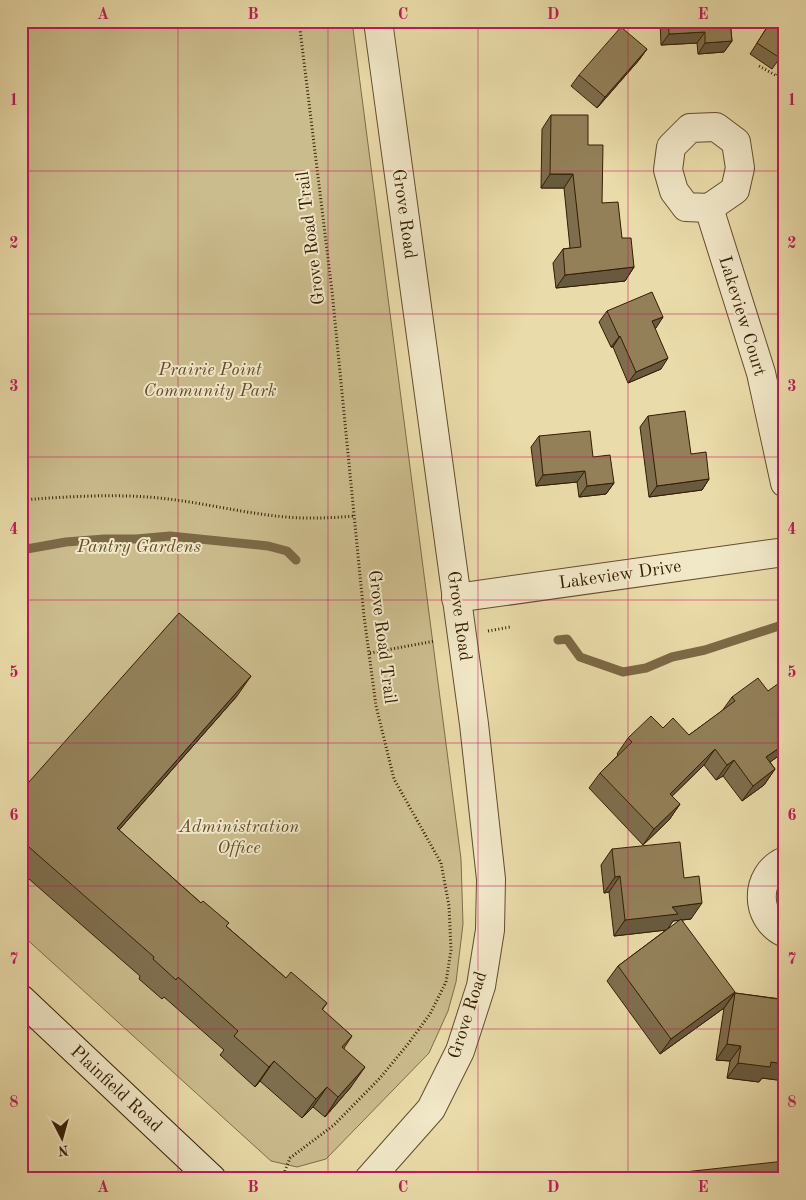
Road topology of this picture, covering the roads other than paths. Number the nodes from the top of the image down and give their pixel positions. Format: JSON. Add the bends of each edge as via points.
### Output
{"nodes":[{"id":1,"x":378,"y":21,"type":"edge"},
{"id":2,"x":709,"y":208,"type":"dead end"},
{"id":3,"x":785,"y":483,"type":"edge"},
{"id":4,"x":785,"y":552,"type":"edge"},
{"id":5,"x":456,"y":598,"type":"junction"},
{"id":6,"x":785,"y":861,"type":"edge"},
{"id":7,"x":785,"y":933,"type":"edge"},
{"id":8,"x":21,"y":999,"type":"edge"},
{"id":9,"x":212,"y":1179,"type":"edge"},
{"id":10,"x":369,"y":1179,"type":"edge"}],
"edges":[{"from":1,"to":5,"type":"street","name":"Grove Road"},
{"from":2,"to":3,"type":"street","name":"Lakeview Court","via":[[761,373]]},
{"from":4,"to":5,"type":"street","name":"Lakeview Drive"},
{"from":5,"to":10,"type":"street","name":"Grove Road","via":[[491,879],[490,930],[481,986],[460,1051],[431,1110]]},
{"from":6,"to":7,"type":"street","via":[[769,873],[761,897],[769,921]]},
{"from":8,"to":9,"type":"street","name":"Plainfield Road"}]}
